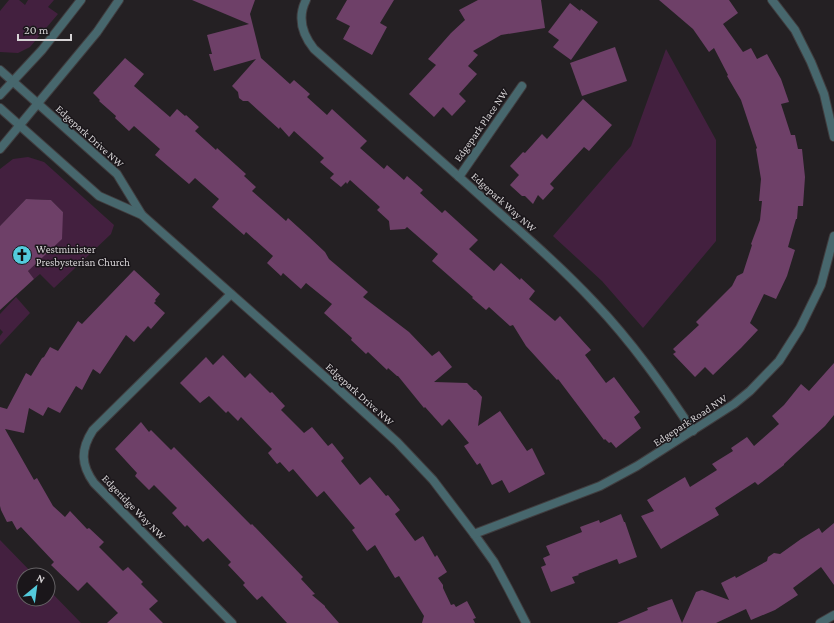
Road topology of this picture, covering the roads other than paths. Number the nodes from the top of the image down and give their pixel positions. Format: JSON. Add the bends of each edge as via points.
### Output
{"nodes":[{"id":1,"x":81,"y":0,"type":"edge"},
{"id":2,"x":119,"y":0,"type":"edge"},
{"id":3,"x":306,"y":0,"type":"edge"},
{"id":4,"x":772,"y":0,"type":"edge"},
{"id":5,"x":0,"y":70,"type":"edge"},
{"id":6,"x":13,"y":81,"type":"junction"},
{"id":7,"x":522,"y":86,"type":"dead end"},
{"id":8,"x":0,"y":95,"type":"edge"},
{"id":9,"x":38,"y":104,"type":"junction"},
{"id":10,"x":0,"y":108,"type":"edge"},
{"id":11,"x":20,"y":126,"type":"junction"},
{"id":12,"x":834,"y":137,"type":"edge"},
{"id":13,"x":0,"y":149,"type":"edge"},
{"id":14,"x":459,"y":177,"type":"junction"},
{"id":15,"x":142,"y":215,"type":"junction"},
{"id":16,"x":834,"y":236,"type":"edge"},
{"id":17,"x":231,"y":294,"type":"junction"},
{"id":18,"x":693,"y":431,"type":"junction"},
{"id":19,"x":474,"y":534,"type":"junction"},
{"id":20,"x":834,"y":614,"type":"edge"},
{"id":21,"x":232,"y":623,"type":"edge"},
{"id":22,"x":526,"y":623,"type":"edge"},
{"id":23,"x":820,"y":623,"type":"edge"}],
"edges":[{"from":1,"to":6,"type":"street","via":[[42,50]]},
{"from":2,"to":9,"type":"street","via":[[97,32]]},
{"from":3,"to":14,"type":"street","name":"Edgepark Way NW","via":[[300,17],[302,29],[314,49]]},
{"from":4,"to":12,"type":"street","via":[[795,30],[811,62],[824,94]]},
{"from":5,"to":6,"type":"street","name":"Edgepark Drive NW"},
{"from":6,"to":8,"type":"street"},
{"from":6,"to":9,"type":"street","name":"Edgepark Drive NW"},
{"from":7,"to":14,"type":"street","name":"Edgepark Place NW"},
{"from":9,"to":11,"type":"street"},
{"from":9,"to":15,"type":"street","name":"Edgepark Drive NW","via":[[117,174]]},
{"from":10,"to":11,"type":"street","name":"Edgepark Drive NW"},
{"from":11,"to":13,"type":"street"},
{"from":11,"to":15,"type":"street","name":"Edgepark Drive NW","via":[[99,196]]},
{"from":14,"to":18,"type":"street","name":"Edgepark Way NW","via":[[565,272],[595,303],[642,358]]},
{"from":15,"to":17,"type":"street","name":"Edgepark Drive NW"},
{"from":16,"to":18,"type":"street","name":"Edgepark Road NW","via":[[821,285],[800,328],[779,361],[750,391]]},
{"from":17,"to":19,"type":"street","name":"Edgepark Drive NW","via":[[397,442],[433,480]]},
{"from":17,"to":21,"type":"street","name":"Edgeridge Way NW","via":[[93,430],[83,457],[87,473],[94,483]]},
{"from":18,"to":19,"type":"street","name":"Edgepark Road NW","via":[[600,486]]},
{"from":19,"to":22,"type":"street","name":"Edgepark Drive NW","via":[[494,562]]},
{"from":20,"to":23,"type":"street"}]}
